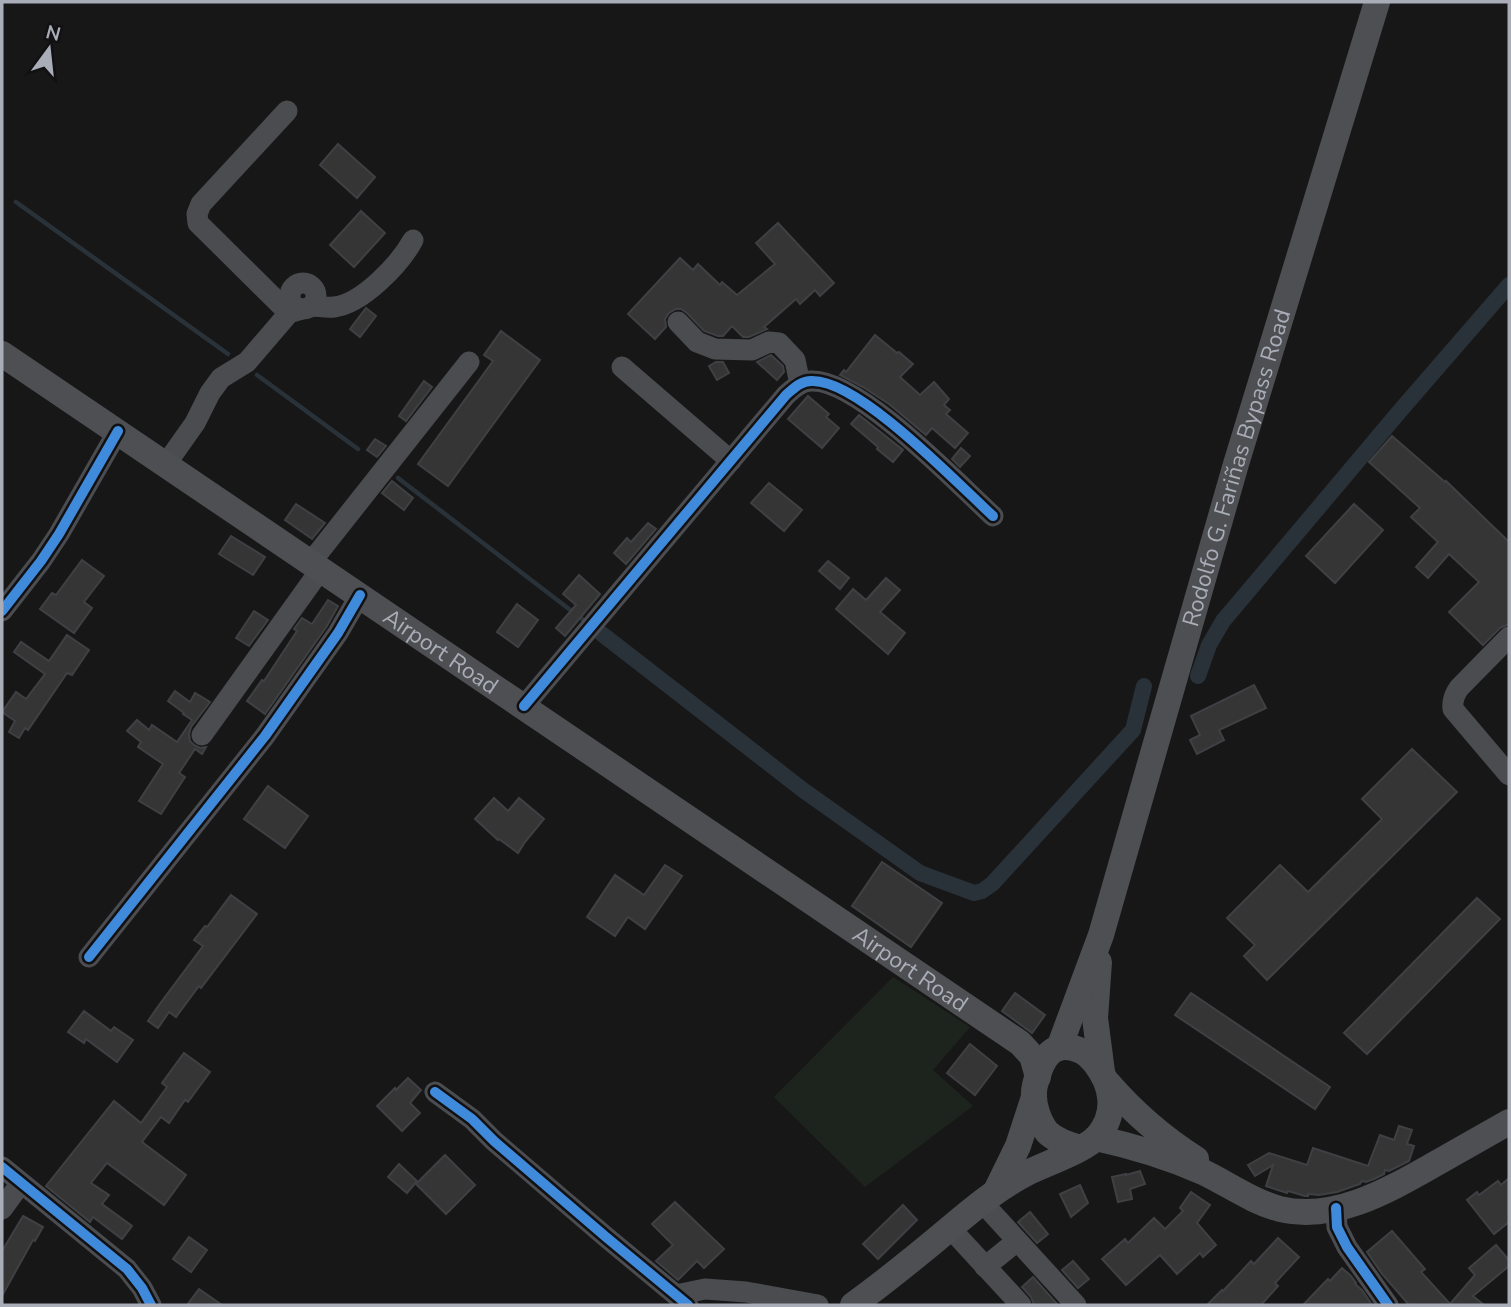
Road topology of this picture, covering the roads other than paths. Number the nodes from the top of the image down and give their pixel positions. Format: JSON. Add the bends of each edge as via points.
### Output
{"nodes":[{"id":1,"x":1377,"y":2,"type":"edge"},
{"id":2,"x":288,"y":111,"type":"dead end"},
{"id":3,"x":413,"y":240,"type":"dead end"},
{"id":4,"x":301,"y":309,"type":"junction"},
{"id":5,"x":678,"y":323,"type":"dead end"},
{"id":6,"x":2,"y":354,"type":"edge"},
{"id":7,"x":468,"y":362,"type":"dead end"},
{"id":8,"x":622,"y":367,"type":"dead end"},
{"id":9,"x":800,"y":384,"type":"junction"},
{"id":10,"x":118,"y":432,"type":"junction"},
{"id":11,"x":731,"y":460,"type":"junction"},
{"id":12,"x":166,"y":464,"type":"junction"},
{"id":13,"x":993,"y":516,"type":"dead end"},
{"id":14,"x":316,"y":566,"type":"junction"},
{"id":15,"x":360,"y":595,"type":"junction"},
{"id":16,"x":2,"y":611,"type":"edge"},
{"id":17,"x":1509,"y":637,"type":"edge"},
{"id":18,"x":524,"y":706,"type":"junction"},
{"id":19,"x":202,"y":735,"type":"dead end"},
{"id":20,"x":1509,"y":775,"type":"edge"},
{"id":21,"x":1101,"y":935,"type":"junction"},
{"id":22,"x":89,"y":957,"type":"dead end"},
{"id":23,"x":1020,"y":1043,"type":"junction"},
{"id":24,"x":1054,"y":1050,"type":"junction"},
{"id":25,"x":1105,"y":1077,"type":"junction"},
{"id":26,"x":1036,"y":1087,"type":"junction"},
{"id":27,"x":435,"y":1092,"type":"dead end"},
{"id":28,"x":1509,"y":1122,"type":"edge"},
{"id":29,"x":1088,"y":1143,"type":"junction"},
{"id":30,"x":2,"y":1167,"type":"edge"},
{"id":31,"x":21,"y":1184,"type":"junction"},
{"id":32,"x":1233,"y":1188,"type":"junction"},
{"id":33,"x":989,"y":1197,"type":"junction"},
{"id":34,"x":1336,"y":1208,"type":"junction"},
{"id":35,"x":2,"y":1209,"type":"edge"},
{"id":36,"x":950,"y":1228,"type":"junction"},
{"id":37,"x":1017,"y":1241,"type":"junction"},
{"id":38,"x":985,"y":1267,"type":"junction"},
{"id":39,"x":682,"y":1300,"type":"edge"},
{"id":40,"x":868,"y":1301,"type":"edge"},
{"id":41,"x":151,"y":1305,"type":"edge"},
{"id":42,"x":818,"y":1305,"type":"edge"},
{"id":43,"x":1021,"y":1305,"type":"edge"},
{"id":44,"x":1076,"y":1305,"type":"edge"},
{"id":45,"x":1388,"y":1305,"type":"edge"}],
"edges":[{"from":1,"to":21,"type":"main road","name":"Rodolfo G. Fariñas Bypass Road","via":[[1236,464]]},
{"from":2,"to":4,"type":"street","via":[[201,204],[197,214],[198,223]]},
{"from":3,"to":4,"type":"street","via":[[373,288],[357,299]]},
{"from":4,"to":12,"type":"street","via":[[247,362],[220,379]]},
{"from":5,"to":9,"type":"street","via":[[697,342],[715,349],[752,350],[779,343],[795,360]]},
{"from":6,"to":10,"type":"main road","name":"Airport Road"},
{"from":7,"to":14,"type":"street"},
{"from":8,"to":11,"type":"street"},
{"from":9,"to":11,"type":"street"},
{"from":9,"to":13,"type":"street","via":[[815,380],[828,384],[879,412]]},
{"from":10,"to":12,"type":"main road","name":"Airport Road"},
{"from":10,"to":16,"type":"street","via":[[59,534]]},
{"from":11,"to":18,"type":"street"},
{"from":12,"to":14,"type":"main road","name":"Airport Road"},
{"from":14,"to":15,"type":"main road","name":"Airport Road"},
{"from":14,"to":19,"type":"street"},
{"from":15,"to":18,"type":"main road","name":"Airport Road"},
{"from":15,"to":22,"type":"street","via":[[265,736]]},
{"from":17,"to":20,"type":"street","via":[[1459,688],[1452,704]]},
{"from":18,"to":23,"type":"main road","name":"Airport Road"},
{"from":21,"to":24,"type":"main road","name":"Rodolfo G. Fariñas Bypass Road"},
{"from":21,"to":25,"type":"main road","name":"Rodolfo G. Fariñas Bypass Road","via":[[1095,1018]]},
{"from":23,"to":24,"type":"main road","via":[[1036,1050]]},
{"from":23,"to":26,"type":"main road","via":[[1032,1056]]},
{"from":24,"to":25,"type":"main road","via":[[1070,1047],[1088,1054]]},
{"from":24,"to":26,"type":"main road","via":[[1041,1065]]},
{"from":25,"to":29,"type":"main road","via":[[1111,1107]]},
{"from":25,"to":32,"type":"main road","via":[[1157,1130]]},
{"from":26,"to":29,"type":"main road","via":[[1041,1123],[1049,1134],[1068,1145]]},
{"from":26,"to":33,"type":"main road","via":[[1018,1146]]},
{"from":27,"to":39,"type":"street"},
{"from":28,"to":34,"type":"main road","via":[[1400,1184]]},
{"from":29,"to":32,"type":"main road","via":[[1158,1154]]},
{"from":29,"to":33,"type":"main road"},
{"from":30,"to":31,"type":"street"},
{"from":31,"to":35,"type":"street"},
{"from":31,"to":41,"type":"street","via":[[127,1269]]},
{"from":32,"to":34,"type":"main road","via":[[1279,1209],[1310,1212]]},
{"from":33,"to":36,"type":"main road"},
{"from":33,"to":37,"type":"street"},
{"from":34,"to":45,"type":"street","via":[[1337,1227],[1347,1247]]},
{"from":36,"to":38,"type":"street"},
{"from":36,"to":40,"type":"main road"},
{"from":37,"to":38,"type":"street"},
{"from":37,"to":44,"type":"street"},
{"from":38,"to":43,"type":"street"},
{"from":39,"to":42,"type":"street","via":[[705,1289]]}]}
